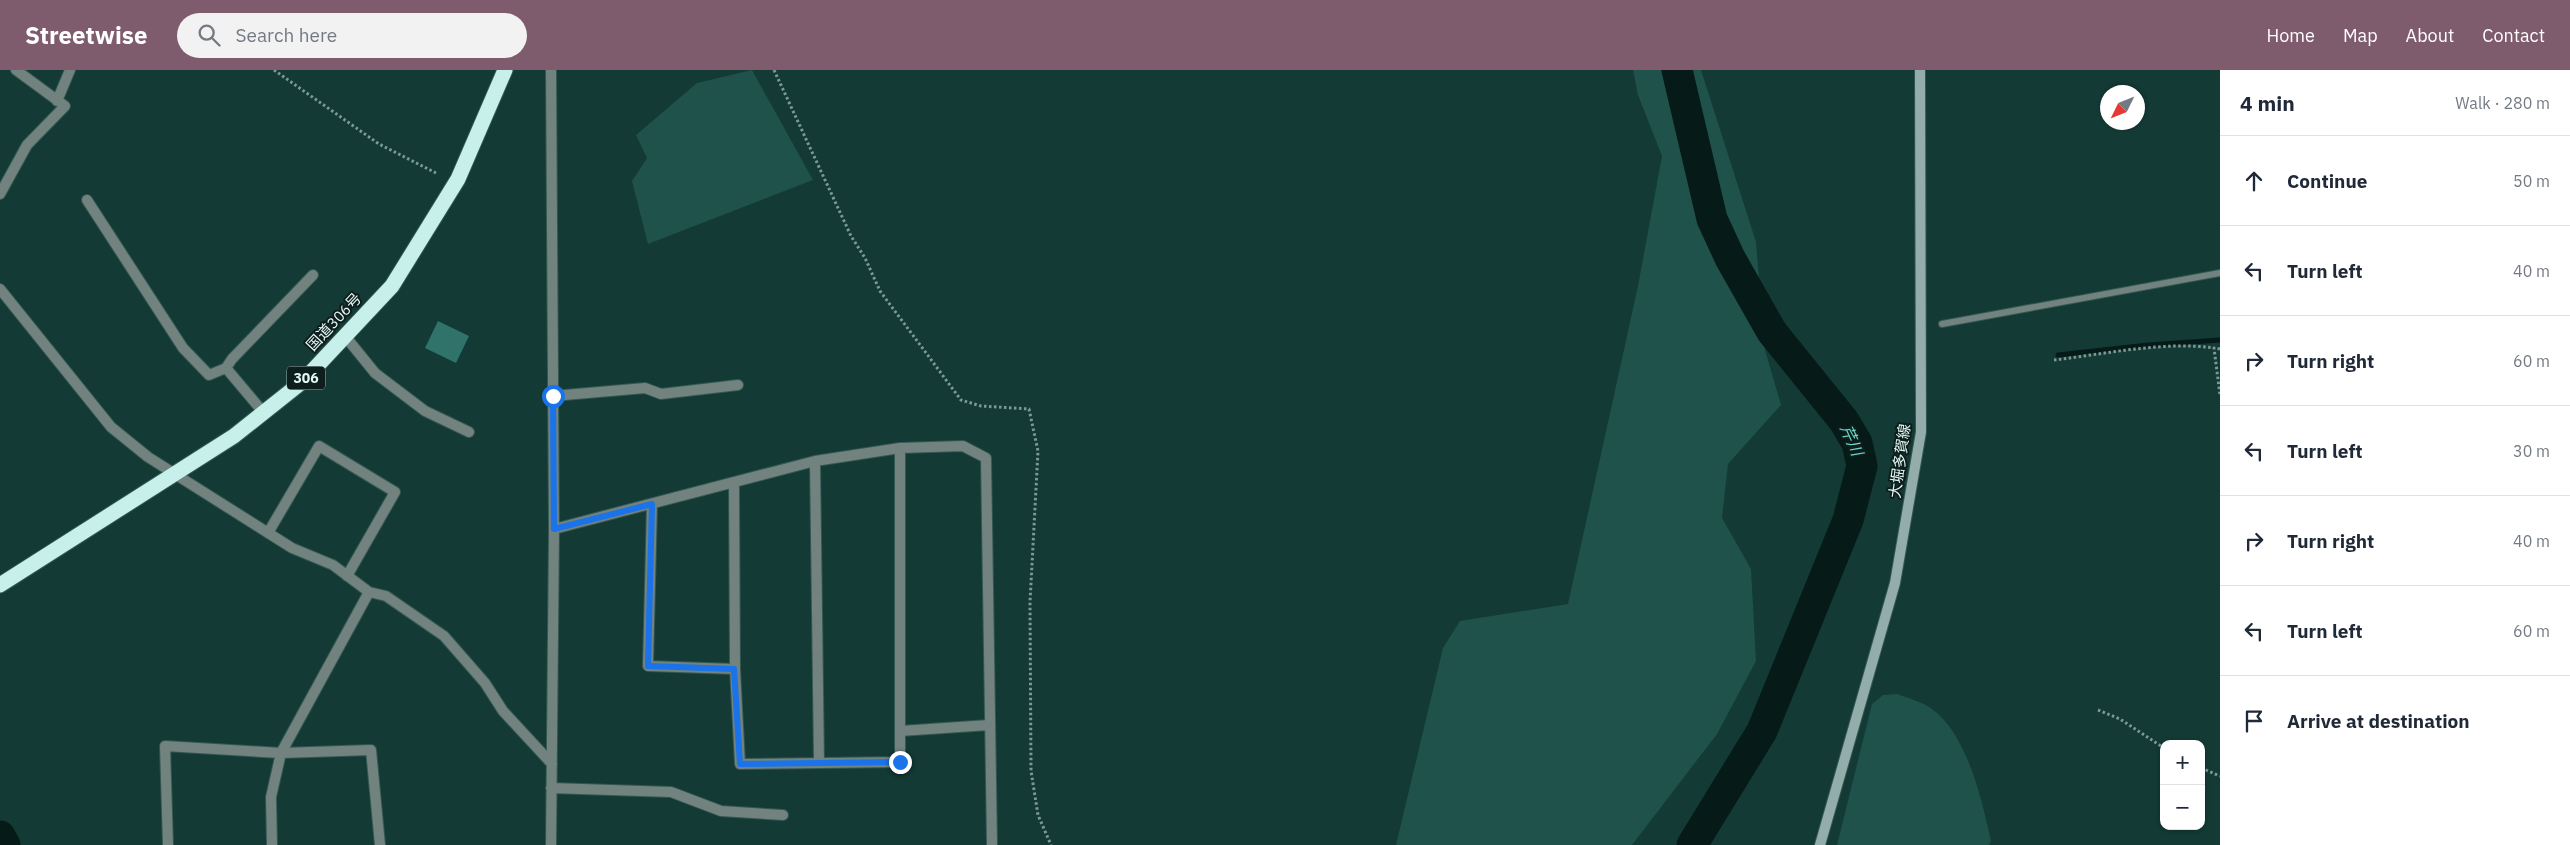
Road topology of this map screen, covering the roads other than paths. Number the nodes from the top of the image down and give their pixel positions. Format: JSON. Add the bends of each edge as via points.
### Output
{"nodes":[{"id":1,"x":16,"y":70,"type":"edge"},
{"id":2,"x":70,"y":70,"type":"edge"},
{"id":3,"x":506,"y":70,"type":"edge"},
{"id":4,"x":551,"y":70,"type":"edge"},
{"id":5,"x":1920,"y":70,"type":"edge"},
{"id":6,"x":57,"y":101,"type":"junction"},
{"id":7,"x":0,"y":194,"type":"edge"},
{"id":8,"x":87,"y":200,"type":"dead end"},
{"id":9,"x":2220,"y":273,"type":"edge"},
{"id":10,"x":313,"y":275,"type":"dead end"},
{"id":11,"x":0,"y":289,"type":"edge"},
{"id":12,"x":1942,"y":324,"type":"dead end"},
{"id":13,"x":345,"y":336,"type":"junction"},
{"id":14,"x":226,"y":368,"type":"junction"},
{"id":15,"x":738,"y":384,"type":"dead end"},
{"id":16,"x":553,"y":396,"type":"junction"},
{"id":17,"x":263,"y":412,"type":"junction"},
{"id":18,"x":469,"y":432,"type":"dead end"},
{"id":19,"x":900,"y":448,"type":"junction"},
{"id":20,"x":815,"y":461,"type":"junction"},
{"id":21,"x":175,"y":473,"type":"junction"},
{"id":22,"x":734,"y":483,"type":"junction"},
{"id":23,"x":652,"y":504,"type":"junction"},
{"id":24,"x":554,"y":529,"type":"junction"},
{"id":25,"x":268,"y":533,"type":"junction"},
{"id":26,"x":347,"y":576,"type":"junction"},
{"id":27,"x":0,"y":585,"type":"edge"},
{"id":28,"x":369,"y":592,"type":"junction"},
{"id":29,"x":734,"y":669,"type":"junction"},
{"id":30,"x":989,"y":726,"type":"junction"},
{"id":31,"x":900,"y":731,"type":"junction"},
{"id":32,"x":281,"y":753,"type":"junction"},
{"id":33,"x":819,"y":762,"type":"junction"},
{"id":34,"x":552,"y":764,"type":"junction"},
{"id":35,"x":551,"y":788,"type":"junction"},
{"id":36,"x":783,"y":815,"type":"dead end"},
{"id":37,"x":168,"y":845,"type":"edge"},
{"id":38,"x":272,"y":845,"type":"edge"},
{"id":39,"x":380,"y":845,"type":"edge"},
{"id":40,"x":550,"y":845,"type":"edge"},
{"id":41,"x":992,"y":845,"type":"edge"},
{"id":42,"x":1820,"y":845,"type":"edge"}],
"edges":[{"from":1,"to":6,"type":"street"},
{"from":2,"to":6,"type":"street"},
{"from":3,"to":13,"type":"highway","name":"国道306号","number":"306","via":[[458,179],[392,286]]},
{"from":4,"to":16,"type":"street"},
{"from":5,"to":42,"type":"main road","name":"大堀多賀線","via":[[1921,432],[1895,583]]},
{"from":6,"to":7,"type":"street","via":[[64,106],[26,145]]},
{"from":8,"to":14,"type":"street","via":[[183,348],[209,375]]},
{"from":9,"to":12,"type":"lane"},
{"from":10,"to":14,"type":"street"},
{"from":11,"to":21,"type":"street","via":[[111,427],[148,457]]},
{"from":13,"to":17,"type":"highway","name":"国道306号","number":"306","via":[[302,382]]},
{"from":13,"to":18,"type":"street","via":[[375,373],[425,412]]},
{"from":14,"to":17,"type":"street"},
{"from":15,"to":16,"type":"street","via":[[662,394],[637,388]]},
{"from":16,"to":24,"type":"street"},
{"from":17,"to":21,"type":"highway","name":"国道306号","number":"306","via":[[234,436]]},
{"from":19,"to":20,"type":"street"},
{"from":19,"to":30,"type":"street","via":[[963,446],[986,458]]},
{"from":19,"to":31,"type":"street"},
{"from":20,"to":22,"type":"street"},
{"from":20,"to":33,"type":"street"},
{"from":21,"to":25,"type":"street"},
{"from":21,"to":27,"type":"highway","name":"国道306号","number":"306"},
{"from":22,"to":23,"type":"street"},
{"from":22,"to":29,"type":"street"},
{"from":23,"to":24,"type":"street"},
{"from":23,"to":29,"type":"street","via":[[648,666]]},
{"from":24,"to":34,"type":"street"},
{"from":25,"to":26,"type":"street","via":[[292,548],[333,565]]},
{"from":25,"to":26,"type":"street","via":[[319,446],[395,492]]},
{"from":26,"to":28,"type":"street"},
{"from":28,"to":32,"type":"street"},
{"from":28,"to":34,"type":"street","via":[[386,596],[444,636],[485,683],[503,711]]},
{"from":29,"to":33,"type":"street","via":[[740,764]]},
{"from":30,"to":31,"type":"street"},
{"from":30,"to":41,"type":"street"},
{"from":31,"to":33,"type":"street","via":[[900,762]]},
{"from":32,"to":37,"type":"street","via":[[166,746]]},
{"from":32,"to":38,"type":"street","via":[[271,796]]},
{"from":32,"to":39,"type":"street","via":[[371,750]]},
{"from":34,"to":35,"type":"street"},
{"from":35,"to":36,"type":"street","via":[[670,792],[720,811]]},
{"from":35,"to":40,"type":"street"}]}
